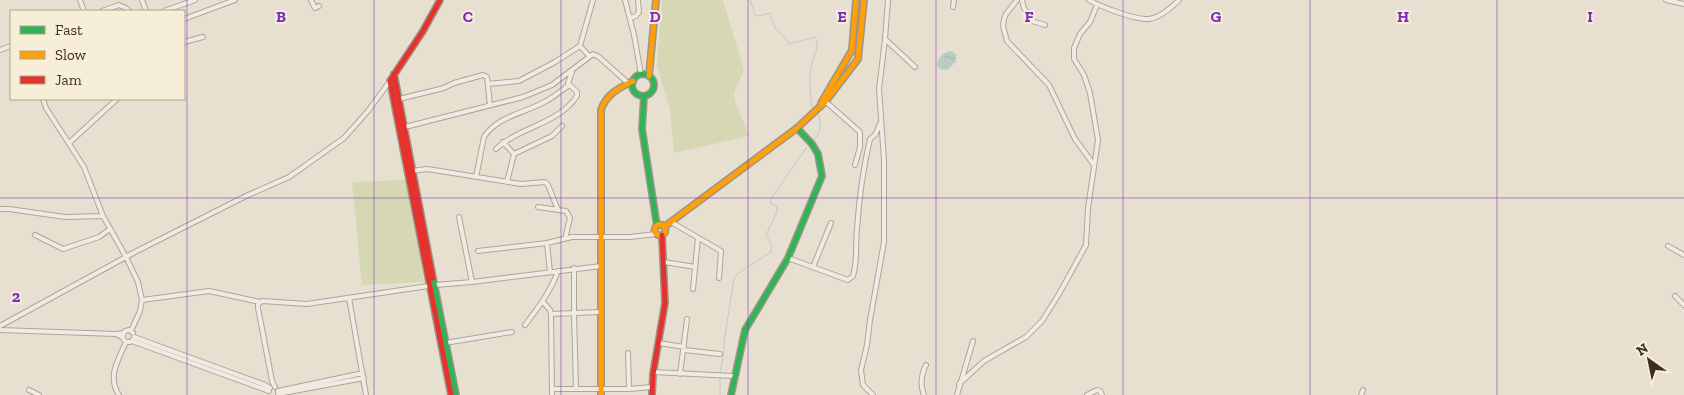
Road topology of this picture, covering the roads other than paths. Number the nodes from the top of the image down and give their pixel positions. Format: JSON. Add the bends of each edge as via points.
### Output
{"nodes":[{"id":1,"x":195,"y":0,"type":"edge"},
{"id":2,"x":235,"y":0,"type":"edge"},
{"id":3,"x":311,"y":0,"type":"edge"},
{"id":4,"x":440,"y":0,"type":"edge"},
{"id":5,"x":593,"y":0,"type":"edge"},
{"id":6,"x":625,"y":0,"type":"edge"},
{"id":7,"x":638,"y":0,"type":"edge"},
{"id":8,"x":656,"y":0,"type":"edge"},
{"id":9,"x":856,"y":0,"type":"edge"},
{"id":10,"x":864,"y":0,"type":"edge"},
{"id":11,"x":888,"y":0,"type":"edge"},
{"id":12,"x":954,"y":0,"type":"edge"},
{"id":13,"x":1020,"y":0,"type":"edge"},
{"id":14,"x":1089,"y":0,"type":"edge"},
{"id":15,"x":1179,"y":0,"type":"edge"},
{"id":16,"x":1666,"y":0,"type":"edge"},
{"id":17,"x":1684,"y":4,"type":"edge"},
{"id":18,"x":1097,"y":5,"type":"junction"},
{"id":19,"x":319,"y":6,"type":"dead end"},
{"id":20,"x":953,"y":7,"type":"dead end"},
{"id":21,"x":105,"y":10,"type":"edge"},
{"id":22,"x":128,"y":10,"type":"edge"},
{"id":23,"x":167,"y":10,"type":"edge"},
{"id":24,"x":630,"y":18,"type":"junction"},
{"id":25,"x":185,"y":19,"type":"edge"},
{"id":26,"x":854,"y":20,"type":"junction"},
{"id":27,"x":863,"y":20,"type":"junction"},
{"id":28,"x":1045,"y":25,"type":"dead end"},
{"id":29,"x":203,"y":36,"type":"dead end"},
{"id":30,"x":886,"y":39,"type":"junction"},
{"id":31,"x":185,"y":42,"type":"edge"},
{"id":32,"x":580,"y":46,"type":"junction"},
{"id":33,"x":589,"y":56,"type":"junction"},
{"id":34,"x":915,"y":67,"type":"dead end"},
{"id":35,"x":573,"y":70,"type":"junction"},
{"id":36,"x":394,"y":74,"type":"junction"},
{"id":37,"x":641,"y":74,"type":"junction"},
{"id":38,"x":650,"y":76,"type":"junction"},
{"id":39,"x":390,"y":81,"type":"junction"},
{"id":40,"x":631,"y":82,"type":"junction"},
{"id":41,"x":488,"y":84,"type":"junction"},
{"id":42,"x":569,"y":85,"type":"junction"},
{"id":43,"x":644,"y":96,"type":"junction"},
{"id":44,"x":399,"y":99,"type":"junction"},
{"id":45,"x":43,"y":100,"type":"edge"},
{"id":46,"x":115,"y":100,"type":"edge"},
{"id":47,"x":825,"y":101,"type":"junction"},
{"id":48,"x":490,"y":105,"type":"junction"},
{"id":49,"x":882,"y":119,"type":"junction"},
{"id":50,"x":562,"y":126,"type":"dead end"},
{"id":51,"x":405,"y":127,"type":"junction"},
{"id":52,"x":797,"y":128,"type":"junction"},
{"id":53,"x":503,"y":142,"type":"junction"},
{"id":54,"x":68,"y":143,"type":"junction"},
{"id":55,"x":496,"y":149,"type":"dead end"},
{"id":56,"x":514,"y":154,"type":"junction"},
{"id":57,"x":1094,"y":165,"type":"junction"},
{"id":58,"x":855,"y":166,"type":"dead end"},
{"id":59,"x":410,"y":172,"type":"junction"},
{"id":60,"x":476,"y":177,"type":"junction"},
{"id":61,"x":507,"y":182,"type":"junction"},
{"id":62,"x":538,"y":207,"type":"dead end"},
{"id":63,"x":0,"y":209,"type":"edge"},
{"id":64,"x":558,"y":210,"type":"junction"},
{"id":65,"x":103,"y":216,"type":"junction"},
{"id":66,"x":459,"y":217,"type":"dead end"},
{"id":67,"x":671,"y":222,"type":"junction"},
{"id":68,"x":831,"y":223,"type":"dead end"},
{"id":69,"x":657,"y":226,"type":"junction"},
{"id":70,"x":664,"y":227,"type":"junction"},
{"id":71,"x":110,"y":230,"type":"junction"},
{"id":72,"x":35,"y":235,"type":"dead end"},
{"id":73,"x":659,"y":235,"type":"junction"},
{"id":74,"x":600,"y":237,"type":"junction"},
{"id":75,"x":698,"y":238,"type":"junction"},
{"id":76,"x":565,"y":239,"type":"junction"},
{"id":77,"x":547,"y":242,"type":"junction"},
{"id":78,"x":1668,"y":246,"type":"dead end"},
{"id":79,"x":478,"y":251,"type":"dead end"},
{"id":80,"x":1684,"y":254,"type":"edge"},
{"id":81,"x":126,"y":257,"type":"junction"},
{"id":82,"x":788,"y":258,"type":"junction"},
{"id":83,"x":664,"y":262,"type":"junction"},
{"id":84,"x":600,"y":266,"type":"junction"},
{"id":85,"x":695,"y":267,"type":"junction"},
{"id":86,"x":813,"y":267,"type":"junction"},
{"id":87,"x":574,"y":268,"type":"junction"},
{"id":88,"x":558,"y":271,"type":"junction"},
{"id":89,"x":550,"y":272,"type":"junction"},
{"id":90,"x":719,"y":278,"type":"dead end"},
{"id":91,"x":472,"y":282,"type":"junction"},
{"id":92,"x":432,"y":285,"type":"junction"},
{"id":93,"x":694,"y":289,"type":"dead end"},
{"id":94,"x":1675,"y":296,"type":"dead end"},
{"id":95,"x":349,"y":298,"type":"junction"},
{"id":96,"x":142,"y":300,"type":"junction"},
{"id":97,"x":260,"y":302,"type":"junction"},
{"id":98,"x":543,"y":302,"type":"junction"},
{"id":99,"x":1684,"y":305,"type":"edge"},
{"id":100,"x":600,"y":312,"type":"junction"},
{"id":101,"x":574,"y":313,"type":"junction"},
{"id":102,"x":551,"y":314,"type":"junction"},
{"id":103,"x":687,"y":319,"type":"dead end"},
{"id":104,"x":525,"y":324,"type":"dead end"},
{"id":105,"x":0,"y":328,"type":"edge"},
{"id":106,"x":131,"y":331,"type":"junction"},
{"id":107,"x":512,"y":332,"type":"dead end"},
{"id":108,"x":122,"y":335,"type":"junction"},
{"id":109,"x":133,"y":339,"type":"junction"},
{"id":110,"x":126,"y":342,"type":"junction"},
{"id":111,"x":973,"y":342,"type":"dead end"},
{"id":112,"x":443,"y":343,"type":"junction"},
{"id":113,"x":660,"y":343,"type":"junction"},
{"id":114,"x":684,"y":348,"type":"junction"},
{"id":115,"x":628,"y":353,"type":"dead end"},
{"id":116,"x":720,"y":354,"type":"dead end"},
{"id":117,"x":926,"y":365,"type":"dead end"},
{"id":118,"x":653,"y":372,"type":"junction"},
{"id":119,"x":449,"y":373,"type":"junction"},
{"id":120,"x":680,"y":374,"type":"junction"},
{"id":121,"x":363,"y":376,"type":"junction"},
{"id":122,"x":734,"y":376,"type":"junction"},
{"id":123,"x":960,"y":384,"type":"junction"},
{"id":124,"x":601,"y":388,"type":"junction"},
{"id":125,"x":652,"y":388,"type":"junction"},
{"id":126,"x":552,"y":389,"type":"junction"},
{"id":127,"x":576,"y":389,"type":"junction"},
{"id":128,"x":29,"y":390,"type":"dead end"},
{"id":129,"x":271,"y":390,"type":"edge"},
{"id":130,"x":629,"y":390,"type":"junction"},
{"id":131,"x":1363,"y":390,"type":"dead end"},
{"id":132,"x":278,"y":393,"type":"edge"},
{"id":133,"x":39,"y":395,"type":"edge"},
{"id":134,"x":119,"y":395,"type":"edge"},
{"id":135,"x":366,"y":395,"type":"edge"},
{"id":136,"x":451,"y":395,"type":"edge"},
{"id":137,"x":456,"y":395,"type":"edge"},
{"id":138,"x":552,"y":395,"type":"edge"},
{"id":139,"x":601,"y":395,"type":"edge"},
{"id":140,"x":652,"y":395,"type":"edge"},
{"id":141,"x":731,"y":395,"type":"edge"},
{"id":142,"x":873,"y":395,"type":"edge"},
{"id":143,"x":924,"y":395,"type":"edge"},
{"id":144,"x":957,"y":395,"type":"edge"},
{"id":145,"x":1087,"y":395,"type":"edge"},
{"id":146,"x":1102,"y":395,"type":"edge"},
{"id":147,"x":1361,"y":395,"type":"edge"}],
"edges":[{"from":1,"to":23,"type":"street"},
{"from":2,"to":25,"type":"street"},
{"from":3,"to":19,"type":"street","via":[[315,8]]},
{"from":4,"to":36,"type":"main road"},
{"from":5,"to":32,"type":"street"},
{"from":6,"to":24,"type":"street"},
{"from":7,"to":24,"type":"street","via":[[639,12]]},
{"from":8,"to":38,"type":"main road"},
{"from":9,"to":26,"type":"main road"},
{"from":10,"to":27,"type":"main road"},
{"from":11,"to":30,"type":"street"},
{"from":12,"to":20,"type":"street"},
{"from":13,"to":28,"type":"street","via":[[1032,21]]},
{"from":13,"to":57,"type":"street","via":[[1004,19],[1007,41],[1049,85],[1076,139]]},
{"from":14,"to":18,"type":"street"},
{"from":15,"to":18,"type":"street","via":[[1165,12],[1146,19]]},
{"from":16,"to":17,"type":"street"},
{"from":18,"to":57,"type":"street","via":[[1074,48],[1074,59],[1084,76],[1095,116],[1098,140]]},
{"from":21,"to":22,"type":"street","via":[[119,5]]},
{"from":24,"to":37,"type":"street"},
{"from":26,"to":27,"type":"main road"},
{"from":26,"to":47,"type":"main road","via":[[852,50]]},
{"from":27,"to":47,"type":"main road","via":[[858,59]]},
{"from":29,"to":31,"type":"street"},
{"from":30,"to":34,"type":"street"},
{"from":30,"to":49,"type":"street","via":[[879,89]]},
{"from":32,"to":33,"type":"street"},
{"from":32,"to":41,"type":"street","via":[[519,81]]},
{"from":33,"to":35,"type":"street"},
{"from":33,"to":40,"type":"street","via":[[599,57]]},
{"from":35,"to":42,"type":"street"},
{"from":35,"to":48,"type":"street","via":[[540,91]]},
{"from":36,"to":39,"type":"main road"},
{"from":36,"to":44,"type":"main road"},
{"from":37,"to":38,"type":"main road"},
{"from":37,"to":40,"type":"main road"},
{"from":38,"to":43,"type":"main road","via":[[653,89]]},
{"from":39,"to":59,"type":"main road"},
{"from":39,"to":81,"type":"street","via":[[344,138],[289,177]]},
{"from":40,"to":43,"type":"main road","via":[[634,92]]},
{"from":40,"to":74,"type":"main road","via":[[609,94],[602,104]]},
{"from":41,"to":44,"type":"street","via":[[487,77],[483,75]]},
{"from":41,"to":48,"type":"street"},
{"from":42,"to":53,"type":"street","via":[[577,94],[570,104],[547,120]]},
{"from":42,"to":60,"type":"street","via":[[548,100],[507,118],[487,132]]},
{"from":43,"to":69,"type":"main road","via":[[642,129]]},
{"from":44,"to":51,"type":"main road"},
{"from":45,"to":54,"type":"street"},
{"from":46,"to":54,"type":"street"},
{"from":47,"to":52,"type":"main road"},
{"from":47,"to":58,"type":"street","via":[[860,132]]},
{"from":48,"to":51,"type":"street"},
{"from":49,"to":86,"type":"street","via":[[870,139],[861,183],[857,262],[853,276],[848,280]]},
{"from":49,"to":142,"type":"street","via":[[883,249],[861,370],[864,386]]},
{"from":50,"to":56,"type":"street","via":[[552,136]]},
{"from":51,"to":59,"type":"main road"},
{"from":52,"to":67,"type":"main road"},
{"from":52,"to":82,"type":"main road","via":[[818,153],[822,176]]},
{"from":53,"to":55,"type":"street"},
{"from":53,"to":56,"type":"street"},
{"from":54,"to":65,"type":"street","via":[[84,166]]},
{"from":56,"to":61,"type":"street"},
{"from":57,"to":123,"type":"street","via":[[1086,245],[1059,294],[1026,337],[984,361]]},
{"from":59,"to":60,"type":"street","via":[[427,169]]},
{"from":59,"to":92,"type":"main road"},
{"from":60,"to":61,"type":"street"},
{"from":61,"to":64,"type":"street","via":[[547,182]]},
{"from":62,"to":64,"type":"street"},
{"from":63,"to":65,"type":"street","via":[[65,217]]},
{"from":64,"to":76,"type":"street","via":[[569,216]]},
{"from":65,"to":71,"type":"street"},
{"from":66,"to":91,"type":"street"},
{"from":67,"to":70,"type":"main road"},
{"from":67,"to":75,"type":"street"},
{"from":68,"to":86,"type":"street"},
{"from":69,"to":70,"type":"main road"},
{"from":69,"to":73,"type":"main road","via":[[655,230]]},
{"from":70,"to":73,"type":"main road","via":[[665,231]]},
{"from":71,"to":72,"type":"street","via":[[63,249]]},
{"from":71,"to":81,"type":"street"},
{"from":73,"to":74,"type":"street"},
{"from":73,"to":83,"type":"main road"},
{"from":74,"to":76,"type":"street"},
{"from":74,"to":84,"type":"main road"},
{"from":75,"to":85,"type":"street"},
{"from":75,"to":90,"type":"street","via":[[721,251]]},
{"from":76,"to":77,"type":"street"},
{"from":77,"to":79,"type":"street"},
{"from":77,"to":89,"type":"street"},
{"from":78,"to":80,"type":"street"},
{"from":81,"to":96,"type":"street","via":[[138,282]]},
{"from":81,"to":105,"type":"street"},
{"from":82,"to":86,"type":"street"},
{"from":82,"to":122,"type":"main road","via":[[745,330]]},
{"from":83,"to":85,"type":"street"},
{"from":83,"to":113,"type":"main road"},
{"from":84,"to":87,"type":"street"},
{"from":84,"to":100,"type":"main road"},
{"from":85,"to":93,"type":"street"},
{"from":87,"to":88,"type":"street"},
{"from":87,"to":101,"type":"street"},
{"from":88,"to":89,"type":"street"},
{"from":88,"to":98,"type":"street"},
{"from":89,"to":91,"type":"street"},
{"from":91,"to":92,"type":"street"},
{"from":92,"to":95,"type":"street"},
{"from":92,"to":112,"type":"main road"},
{"from":94,"to":99,"type":"street"},
{"from":95,"to":97,"type":"street","via":[[307,304]]},
{"from":95,"to":121,"type":"street"},
{"from":96,"to":97,"type":"street","via":[[209,291]]},
{"from":96,"to":106,"type":"street"},
{"from":97,"to":129,"type":"street","via":[[258,308]]},
{"from":98,"to":102,"type":"street"},
{"from":98,"to":104,"type":"street"},
{"from":100,"to":101,"type":"street"},
{"from":100,"to":124,"type":"main road"},
{"from":101,"to":102,"type":"street"},
{"from":101,"to":127,"type":"street"},
{"from":102,"to":126,"type":"street"},
{"from":103,"to":114,"type":"street"},
{"from":105,"to":108,"type":"street"},
{"from":106,"to":108,"type":"street","via":[[127,330]]},
{"from":106,"to":109,"type":"street"},
{"from":107,"to":112,"type":"street"},
{"from":108,"to":110,"type":"street"},
{"from":109,"to":110,"type":"street"},
{"from":109,"to":129,"type":"street","via":[[265,384]]},
{"from":110,"to":134,"type":"street","via":[[114,370],[113,378]]},
{"from":111,"to":123,"type":"street"},
{"from":112,"to":119,"type":"main road"},
{"from":113,"to":114,"type":"street"},
{"from":113,"to":118,"type":"main road"},
{"from":114,"to":116,"type":"street"},
{"from":114,"to":120,"type":"street"},
{"from":115,"to":130,"type":"street"},
{"from":117,"to":143,"type":"street","via":[[921,386]]},
{"from":118,"to":120,"type":"street"},
{"from":118,"to":125,"type":"main road"},
{"from":119,"to":136,"type":"main road"},
{"from":119,"to":137,"type":"main road"},
{"from":120,"to":122,"type":"street"},
{"from":121,"to":132,"type":"street"},
{"from":121,"to":135,"type":"street"},
{"from":122,"to":141,"type":"main road"},
{"from":123,"to":144,"type":"street"},
{"from":124,"to":127,"type":"street"},
{"from":124,"to":130,"type":"street"},
{"from":124,"to":139,"type":"main road"},
{"from":125,"to":130,"type":"street"},
{"from":125,"to":140,"type":"main road"},
{"from":126,"to":127,"type":"street"},
{"from":126,"to":138,"type":"street"},
{"from":128,"to":133,"type":"street"},
{"from":129,"to":132,"type":"street"},
{"from":131,"to":147,"type":"street"},
{"from":145,"to":146,"type":"street","via":[[1099,390]]}]}
